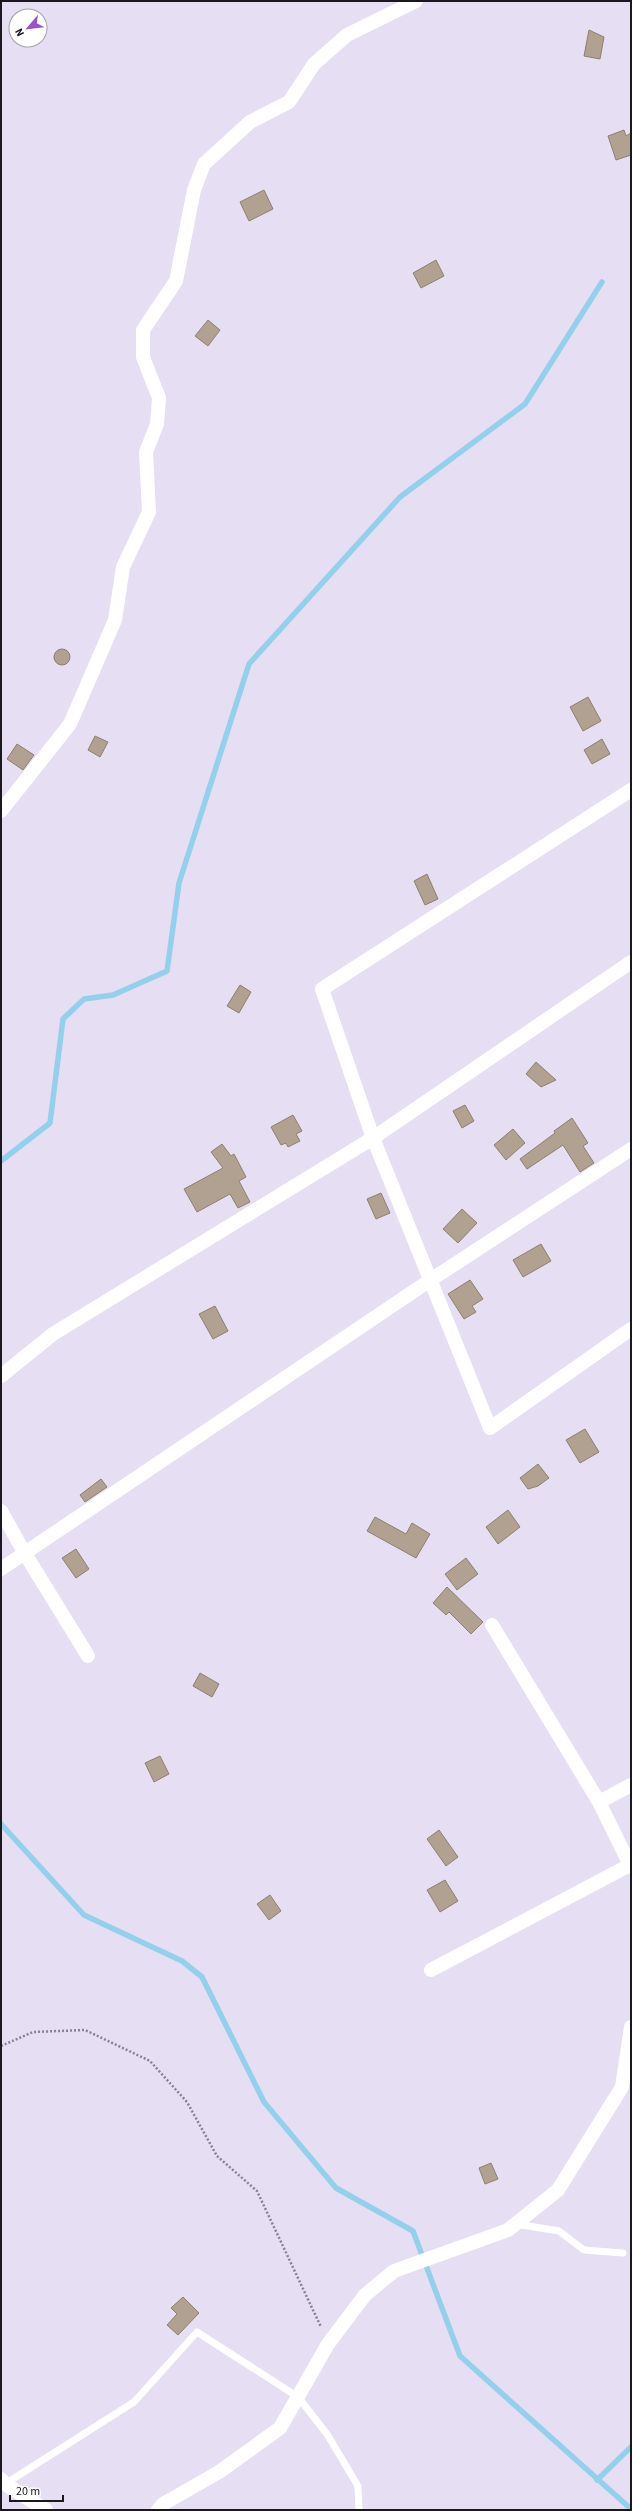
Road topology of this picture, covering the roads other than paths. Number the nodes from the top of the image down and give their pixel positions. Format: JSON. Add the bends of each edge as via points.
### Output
{"nodes":[{"id":1,"x":416,"y":1,"type":"edge"},
{"id":2,"x":631,"y":790,"type":"edge"},
{"id":3,"x":1,"y":811,"type":"edge"},
{"id":4,"x":631,"y":962,"type":"edge"},
{"id":5,"x":373,"y":1138,"type":"junction"},
{"id":6,"x":631,"y":1149,"type":"edge"},
{"id":7,"x":429,"y":1281,"type":"junction"},
{"id":8,"x":631,"y":1329,"type":"edge"},
{"id":9,"x":1,"y":1376,"type":"edge"},
{"id":10,"x":1,"y":1511,"type":"edge"},
{"id":11,"x":24,"y":1552,"type":"junction"},
{"id":12,"x":1,"y":1569,"type":"edge"},
{"id":13,"x":492,"y":1625,"type":"dead end"},
{"id":14,"x":88,"y":1656,"type":"dead end"},
{"id":15,"x":631,"y":1785,"type":"edge"},
{"id":16,"x":599,"y":1802,"type":"junction"},
{"id":17,"x":630,"y":1866,"type":"edge"},
{"id":18,"x":431,"y":1970,"type":"dead end"},
{"id":19,"x":631,"y":2027,"type":"edge"},
{"id":20,"x":515,"y":2224,"type":"junction"},
{"id":21,"x":623,"y":2253,"type":"dead end"},
{"id":22,"x":298,"y":2397,"type":"junction"},
{"id":23,"x":3,"y":2481,"type":"edge"},
{"id":24,"x":46,"y":2510,"type":"edge"},
{"id":25,"x":158,"y":2510,"type":"edge"},
{"id":26,"x":359,"y":2510,"type":"edge"}],
"edges":[{"from":1,"to":3,"type":"street","via":[[347,35],[314,64],[289,102],[250,122],[204,164],[194,190],[176,281],[143,330],[143,357],[159,398],[157,424],[146,452],[149,512],[123,566],[115,620],[70,724]]},
{"from":2,"to":5,"type":"street","via":[[322,989]]},
{"from":4,"to":5,"type":"street"},
{"from":5,"to":7,"type":"street"},
{"from":5,"to":9,"type":"street","via":[[53,1334]]},
{"from":6,"to":7,"type":"street"},
{"from":7,"to":8,"type":"street","via":[[490,1428]]},
{"from":7,"to":11,"type":"street"},
{"from":10,"to":11,"type":"street"},
{"from":11,"to":12,"type":"street"},
{"from":11,"to":14,"type":"street"},
{"from":13,"to":16,"type":"street"},
{"from":15,"to":16,"type":"street"},
{"from":16,"to":17,"type":"street"},
{"from":17,"to":18,"type":"street"},
{"from":19,"to":20,"type":"street","via":[[622,2087],[558,2190]]},
{"from":20,"to":21,"type":"lane","via":[[559,2231],[584,2250]]},
{"from":20,"to":22,"type":"street","via":[[508,2230],[394,2271],[366,2294],[328,2344]]},
{"from":22,"to":23,"type":"lane","via":[[197,2332],[134,2402]]},
{"from":22,"to":25,"type":"street","via":[[280,2428],[220,2472],[163,2504]]},
{"from":22,"to":26,"type":"lane","via":[[327,2434],[358,2486]]},
{"from":23,"to":24,"type":"street"}]}
